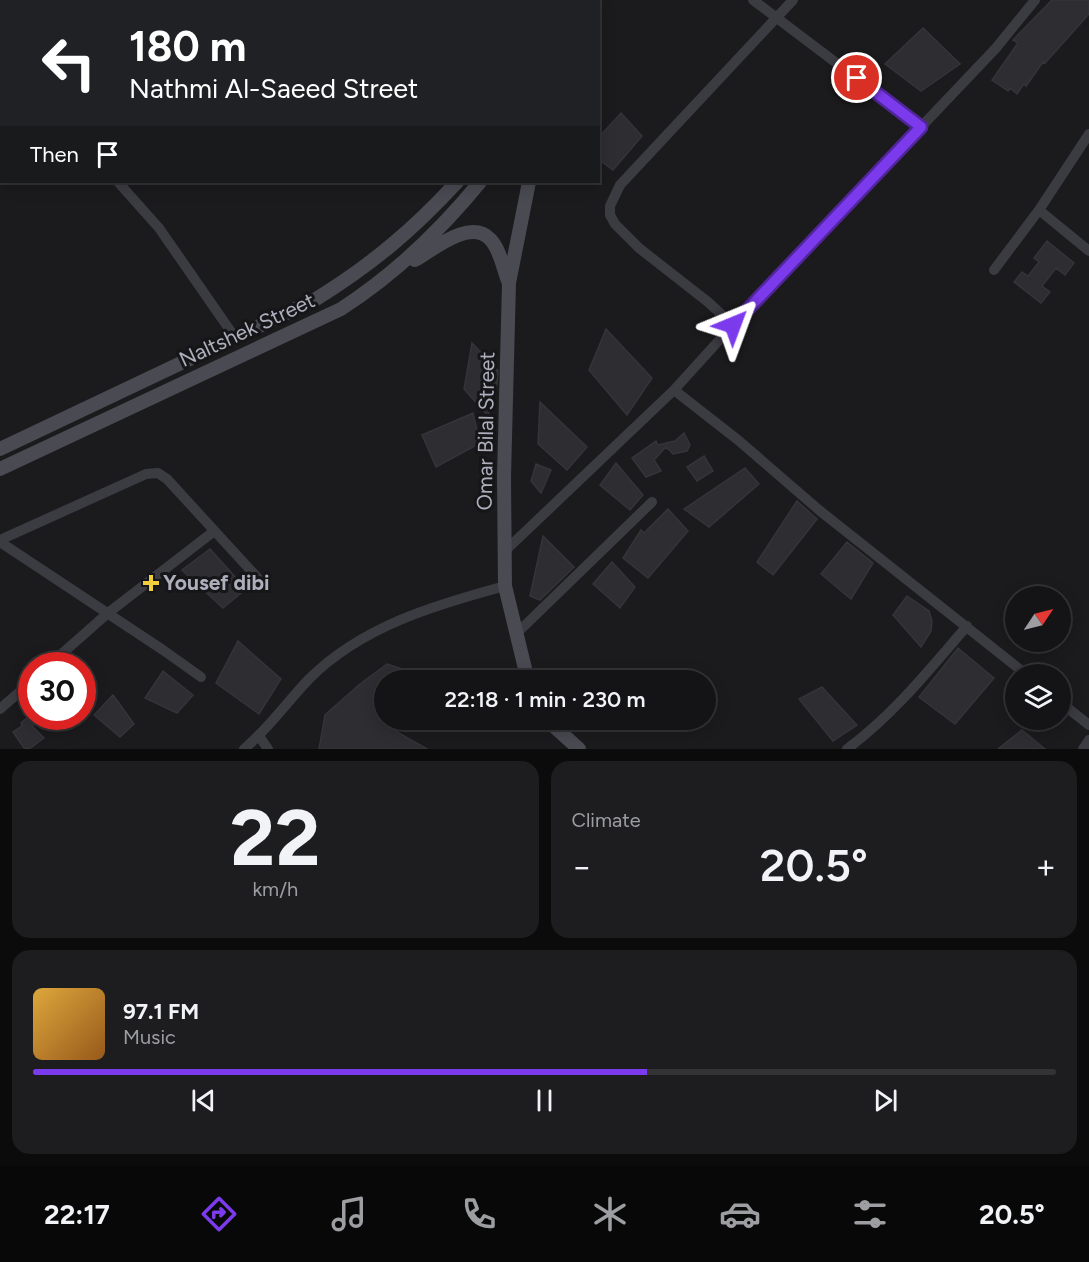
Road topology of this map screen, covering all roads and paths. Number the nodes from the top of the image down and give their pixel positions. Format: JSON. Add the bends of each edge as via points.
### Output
{"nodes":[{"id":1,"x":753,"y":0,"type":"edge"},
{"id":2,"x":793,"y":0,"type":"edge"},
{"id":3,"x":1035,"y":0,"type":"edge"},
{"id":4,"x":776,"y":17,"type":"junction"},
{"id":5,"x":921,"y":127,"type":"junction"},
{"id":6,"x":1089,"y":134,"type":"edge"},
{"id":7,"x":119,"y":183,"type":"edge"},
{"id":8,"x":456,"y":183,"type":"edge"},
{"id":9,"x":479,"y":183,"type":"edge"},
{"id":10,"x":529,"y":183,"type":"edge"},
{"id":11,"x":1039,"y":210,"type":"junction"},
{"id":12,"x":1089,"y":251,"type":"edge"},
{"id":13,"x":994,"y":270,"type":"dead end"},
{"id":14,"x":387,"y":277,"type":"junction"},
{"id":15,"x":509,"y":283,"type":"junction"},
{"id":16,"x":733,"y":325,"type":"junction"},
{"id":17,"x":234,"y":336,"type":"junction"},
{"id":18,"x":674,"y":390,"type":"junction"},
{"id":19,"x":0,"y":450,"type":"edge"},
{"id":20,"x":0,"y":470,"type":"edge"},
{"id":21,"x":652,"y":502,"type":"dead end"},
{"id":22,"x":213,"y":532,"type":"junction"},
{"id":23,"x":0,"y":541,"type":"edge"},
{"id":24,"x":506,"y":550,"type":"junction"},
{"id":25,"x":265,"y":586,"type":"dead end"},
{"id":26,"x":505,"y":586,"type":"junction"},
{"id":27,"x":108,"y":613,"type":"junction"},
{"id":28,"x":967,"y":626,"type":"junction"},
{"id":29,"x":516,"y":634,"type":"junction"},
{"id":30,"x":64,"y":652,"type":"edge"},
{"id":31,"x":1014,"y":664,"type":"edge"},
{"id":32,"x":525,"y":670,"type":"edge"},
{"id":33,"x":201,"y":677,"type":"dead end"},
{"id":34,"x":18,"y":693,"type":"edge"},
{"id":35,"x":0,"y":709,"type":"edge"},
{"id":36,"x":1071,"y":711,"type":"edge"},
{"id":37,"x":1089,"y":725,"type":"edge"},
{"id":38,"x":558,"y":730,"type":"edge"},
{"id":39,"x":259,"y":736,"type":"junction"},
{"id":40,"x":1089,"y":740,"type":"edge"},
{"id":41,"x":244,"y":749,"type":"edge"},
{"id":42,"x":268,"y":749,"type":"edge"},
{"id":43,"x":579,"y":749,"type":"edge"},
{"id":44,"x":847,"y":749,"type":"edge"},
{"id":45,"x":1083,"y":749,"type":"edge"}],
"edges":[{"from":1,"to":4,"type":"street"},
{"from":2,"to":4,"type":"street"},
{"from":3,"to":5,"type":"street","via":[[996,48]]},
{"from":4,"to":5,"type":"street"},
{"from":4,"to":16,"type":"street","via":[[620,185],[610,206],[610,215],[622,233]]},
{"from":5,"to":16,"type":"street"},
{"from":6,"to":11,"type":"street"},
{"from":7,"to":17,"type":"street","via":[[159,228]]},
{"from":8,"to":17,"type":"main road","name":"Naltshek Street","via":[[364,269],[316,299]]},
{"from":9,"to":14,"type":"main road","name":"Naltshek Street","via":[[435,233]]},
{"from":10,"to":15,"type":"main road","name":"Omar Bilal Street"},
{"from":11,"to":12,"type":"street"},
{"from":11,"to":13,"type":"street"},
{"from":14,"to":15,"type":"main road","via":[[468,231],[490,239]]},
{"from":14,"to":20,"type":"main road","name":"Naltshek Street","via":[[308,326]]},
{"from":15,"to":24,"type":"main road","name":"Omar Bilal Street"},
{"from":16,"to":18,"type":"street"},
{"from":17,"to":19,"type":"main road","name":"Naltshek Street"},
{"from":18,"to":24,"type":"street"},
{"from":18,"to":28,"type":"street"},
{"from":21,"to":29,"type":"street"},
{"from":22,"to":23,"type":"street","via":[[167,479],[153,472]]},
{"from":22,"to":25,"type":"street"},
{"from":22,"to":27,"type":"street"},
{"from":23,"to":27,"type":"street"},
{"from":24,"to":26,"type":"main road","name":"Omar Bilal Street"},
{"from":26,"to":29,"type":"main road","name":"Omar Bilal Street"},
{"from":26,"to":39,"type":"street","via":[[419,612],[354,644],[310,678]]},
{"from":27,"to":30,"type":"street"},
{"from":27,"to":33,"type":"street"},
{"from":28,"to":31,"type":"street"},
{"from":28,"to":44,"type":"street","via":[[902,701]]},
{"from":29,"to":32,"type":"main road","name":"Omar Bilal Street"},
{"from":34,"to":35,"type":"street"},
{"from":36,"to":37,"type":"street"},
{"from":38,"to":43,"type":"main road"},
{"from":39,"to":41,"type":"street"},
{"from":39,"to":42,"type":"street"},
{"from":40,"to":45,"type":"street"}]}
